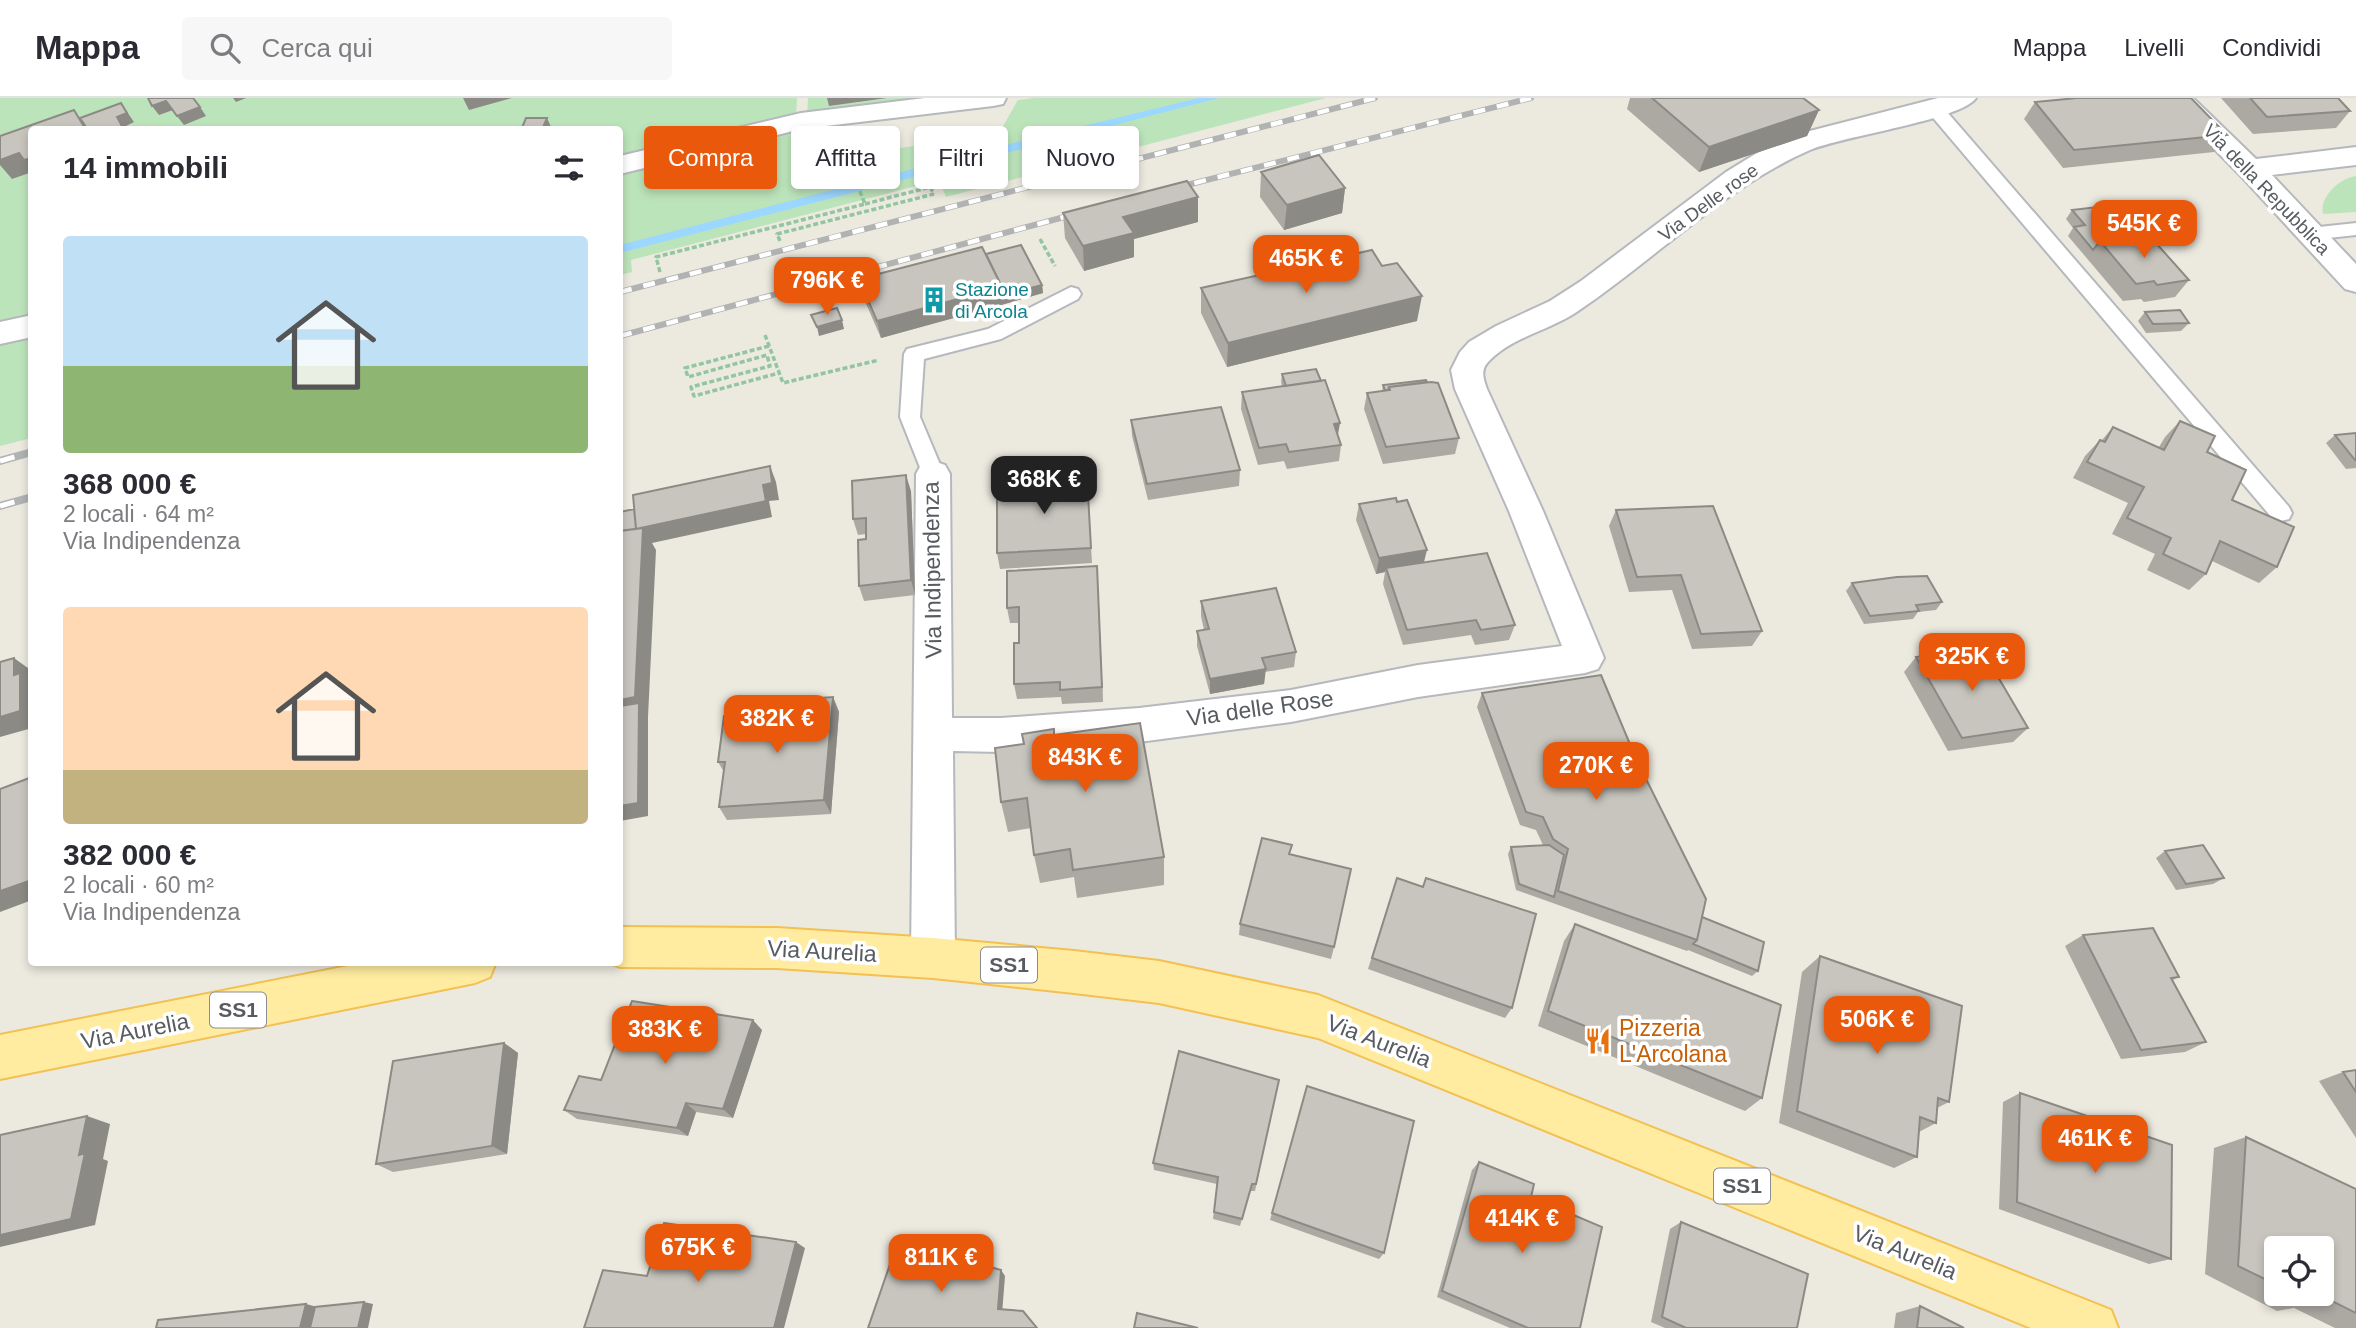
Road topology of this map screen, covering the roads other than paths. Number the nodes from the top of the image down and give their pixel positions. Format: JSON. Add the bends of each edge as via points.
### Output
{"nodes":[{"id":1,"x":993,"y":98,"type":"edge"},
{"id":2,"x":1963,"y":98,"type":"edge"},
{"id":3,"x":2177,"y":98,"type":"edge"},
{"id":4,"x":1935,"y":109,"type":"junction"},
{"id":5,"x":802,"y":110,"type":"edge"},
{"id":6,"x":2356,"y":156,"type":"edge"},
{"id":7,"x":623,"y":164,"type":"edge"},
{"id":8,"x":2250,"y":169,"type":"junction"},
{"id":9,"x":2356,"y":229,"type":"edge"},
{"id":10,"x":2311,"y":234,"type":"junction"},
{"id":11,"x":2356,"y":282,"type":"edge"},
{"id":12,"x":1070,"y":294,"type":"dead end"},
{"id":13,"x":28,"y":327,"type":"edge"},
{"id":14,"x":0,"y":333,"type":"edge"},
{"id":15,"x":933,"y":474,"type":"joint"},
{"id":16,"x":2281,"y":513,"type":"dead end"},
{"id":17,"x":1585,"y":658,"type":"joint"},
{"id":18,"x":933,"y":734,"type":"junction"},
{"id":19,"x":623,"y":947,"type":"edge"},
{"id":20,"x":933,"y":958,"type":"junction"},
{"id":21,"x":455,"y":966,"type":"edge"},
{"id":22,"x":0,"y":1057,"type":"edge"},
{"id":23,"x":2093,"y":1328,"type":"edge"}],
"edges":[{"from":1,"to":5,"type":"street"},
{"from":2,"to":4,"type":"street","name":"Via Delle rose"},
{"from":3,"to":8,"type":"street","name":"Via della Repubblica"},
{"from":4,"to":16,"type":"lane"},
{"from":4,"to":17,"type":"street","name":"Via Delle rose","via":[[1802,143],[1744,171],[1625,266],[1472,358],[1466,372],[1480,411],[1516,483]]},
{"from":5,"to":7,"type":"street"},
{"from":6,"to":8,"type":"street"},
{"from":8,"to":10,"type":"street","name":"Via della Repubblica"},
{"from":9,"to":10,"type":"lane"},
{"from":10,"to":11,"type":"street","name":"Via della Repubblica"},
{"from":12,"to":15,"type":"lane","name":"Via Indipendenza","via":[[994,334],[914,354],[910,417]]},
{"from":13,"to":14,"type":"street"},
{"from":15,"to":18,"type":"street","name":"Via Indipendenza"},
{"from":17,"to":18,"type":"street","name":"Via delle Rose","via":[[1418,681],[1291,706],[1153,723],[1001,735]]},
{"from":18,"to":20,"type":"street","name":"Via Indipendenza"},
{"from":19,"to":20,"type":"main road","name":"Via Aurelia","number":"SS1","via":[[778,948]]},
{"from":20,"to":23,"type":"main road","name":"Via Aurelia","number":"SS1","via":[[1159,982],[1318,1017]]},
{"from":21,"to":22,"type":"main road","name":"Via Aurelia","number":"SS1"}]}
